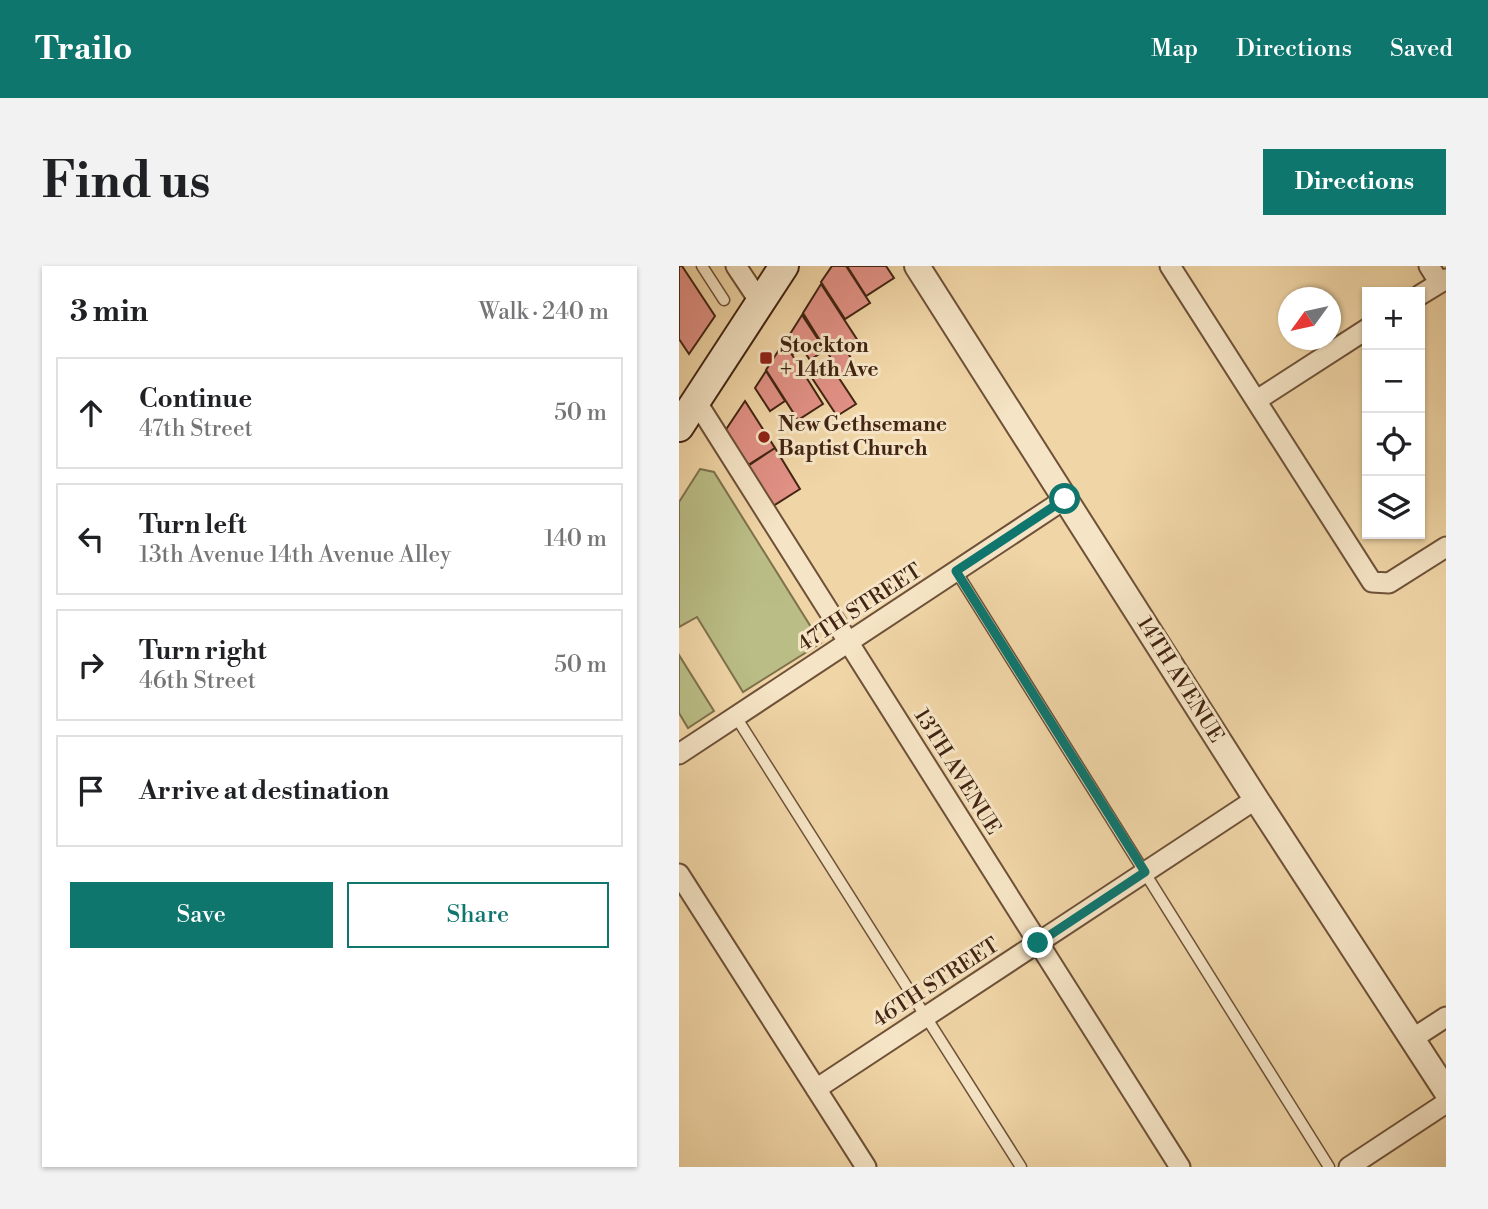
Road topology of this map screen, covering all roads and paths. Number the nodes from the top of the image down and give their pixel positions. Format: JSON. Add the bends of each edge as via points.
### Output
{"nodes":[{"id":1,"x":702,"y":266,"type":"edge"},
{"id":2,"x":736,"y":266,"type":"edge"},
{"id":3,"x":784,"y":266,"type":"edge"},
{"id":4,"x":918,"y":266,"type":"edge"},
{"id":5,"x":1170,"y":266,"type":"edge"},
{"id":6,"x":1438,"y":276,"type":"edge"},
{"id":7,"x":1425,"y":290,"type":"edge"},
{"id":8,"x":724,"y":300,"type":"dead end"},
{"id":9,"x":760,"y":302,"type":"junction"},
{"id":10,"x":1362,"y":331,"type":"edge"},
{"id":11,"x":1257,"y":400,"type":"junction"},
{"id":12,"x":696,"y":401,"type":"junction"},
{"id":13,"x":679,"y":427,"type":"edge"},
{"id":14,"x":1065,"y":499,"type":"junction"},
{"id":15,"x":1446,"y":547,"type":"edge"},
{"id":16,"x":956,"y":571,"type":"junction"},
{"id":17,"x":848,"y":643,"type":"junction"},
{"id":18,"x":736,"y":717,"type":"junction"},
{"id":19,"x":679,"y":754,"type":"edge"},
{"id":20,"x":1256,"y":799,"type":"junction"},
{"id":21,"x":1145,"y":872,"type":"junction"},
{"id":22,"x":679,"y":874,"type":"edge"},
{"id":23,"x":1038,"y":943,"type":"junction"},
{"id":24,"x":926,"y":1017,"type":"junction"},
{"id":25,"x":1446,"y":1017,"type":"edge"},
{"id":26,"x":1412,"y":1039,"type":"junction"},
{"id":27,"x":816,"y":1089,"type":"junction"},
{"id":28,"x":1446,"y":1091,"type":"edge"},
{"id":29,"x":1446,"y":1103,"type":"edge"},
{"id":30,"x":866,"y":1167,"type":"edge"},
{"id":31,"x":1021,"y":1167,"type":"edge"},
{"id":32,"x":1180,"y":1167,"type":"edge"},
{"id":33,"x":1329,"y":1167,"type":"edge"},
{"id":34,"x":1349,"y":1167,"type":"edge"}],
"edges":[{"from":1,"to":8,"type":"lane"},
{"from":2,"to":9,"type":"street"},
{"from":3,"to":9,"type":"main road"},
{"from":4,"to":14,"type":"street","name":"14TH AVENUE"},
{"from":5,"to":11,"type":"street"},
{"from":6,"to":7,"type":"street"},
{"from":9,"to":12,"type":"main road"},
{"from":10,"to":11,"type":"street"},
{"from":11,"to":15,"type":"street","via":[[1372,582],[1389,583]]},
{"from":12,"to":13,"type":"main road"},
{"from":12,"to":17,"type":"street","name":"13TH AVENUE"},
{"from":14,"to":16,"type":"street","name":"47TH STREET"},
{"from":14,"to":20,"type":"street","name":"14TH AVENUE"},
{"from":16,"to":17,"type":"street","name":"47TH STREET"},
{"from":16,"to":21,"type":"lane"},
{"from":17,"to":18,"type":"street","name":"47TH STREET"},
{"from":17,"to":23,"type":"street","name":"13TH AVENUE"},
{"from":18,"to":19,"type":"street","name":"47TH STREET"},
{"from":18,"to":24,"type":"lane"},
{"from":20,"to":21,"type":"street","name":"46TH STREET"},
{"from":20,"to":26,"type":"street","name":"14TH AVENUE"},
{"from":21,"to":23,"type":"street","name":"46TH STREET"},
{"from":21,"to":33,"type":"lane"},
{"from":22,"to":27,"type":"street"},
{"from":23,"to":24,"type":"street","name":"46TH STREET"},
{"from":23,"to":32,"type":"street","name":"13TH AVENUE"},
{"from":24,"to":27,"type":"street","name":"46TH STREET"},
{"from":24,"to":31,"type":"lane"},
{"from":25,"to":26,"type":"street"},
{"from":26,"to":28,"type":"street","name":"14TH AVENUE"},
{"from":27,"to":30,"type":"street"},
{"from":29,"to":34,"type":"street"}]}
